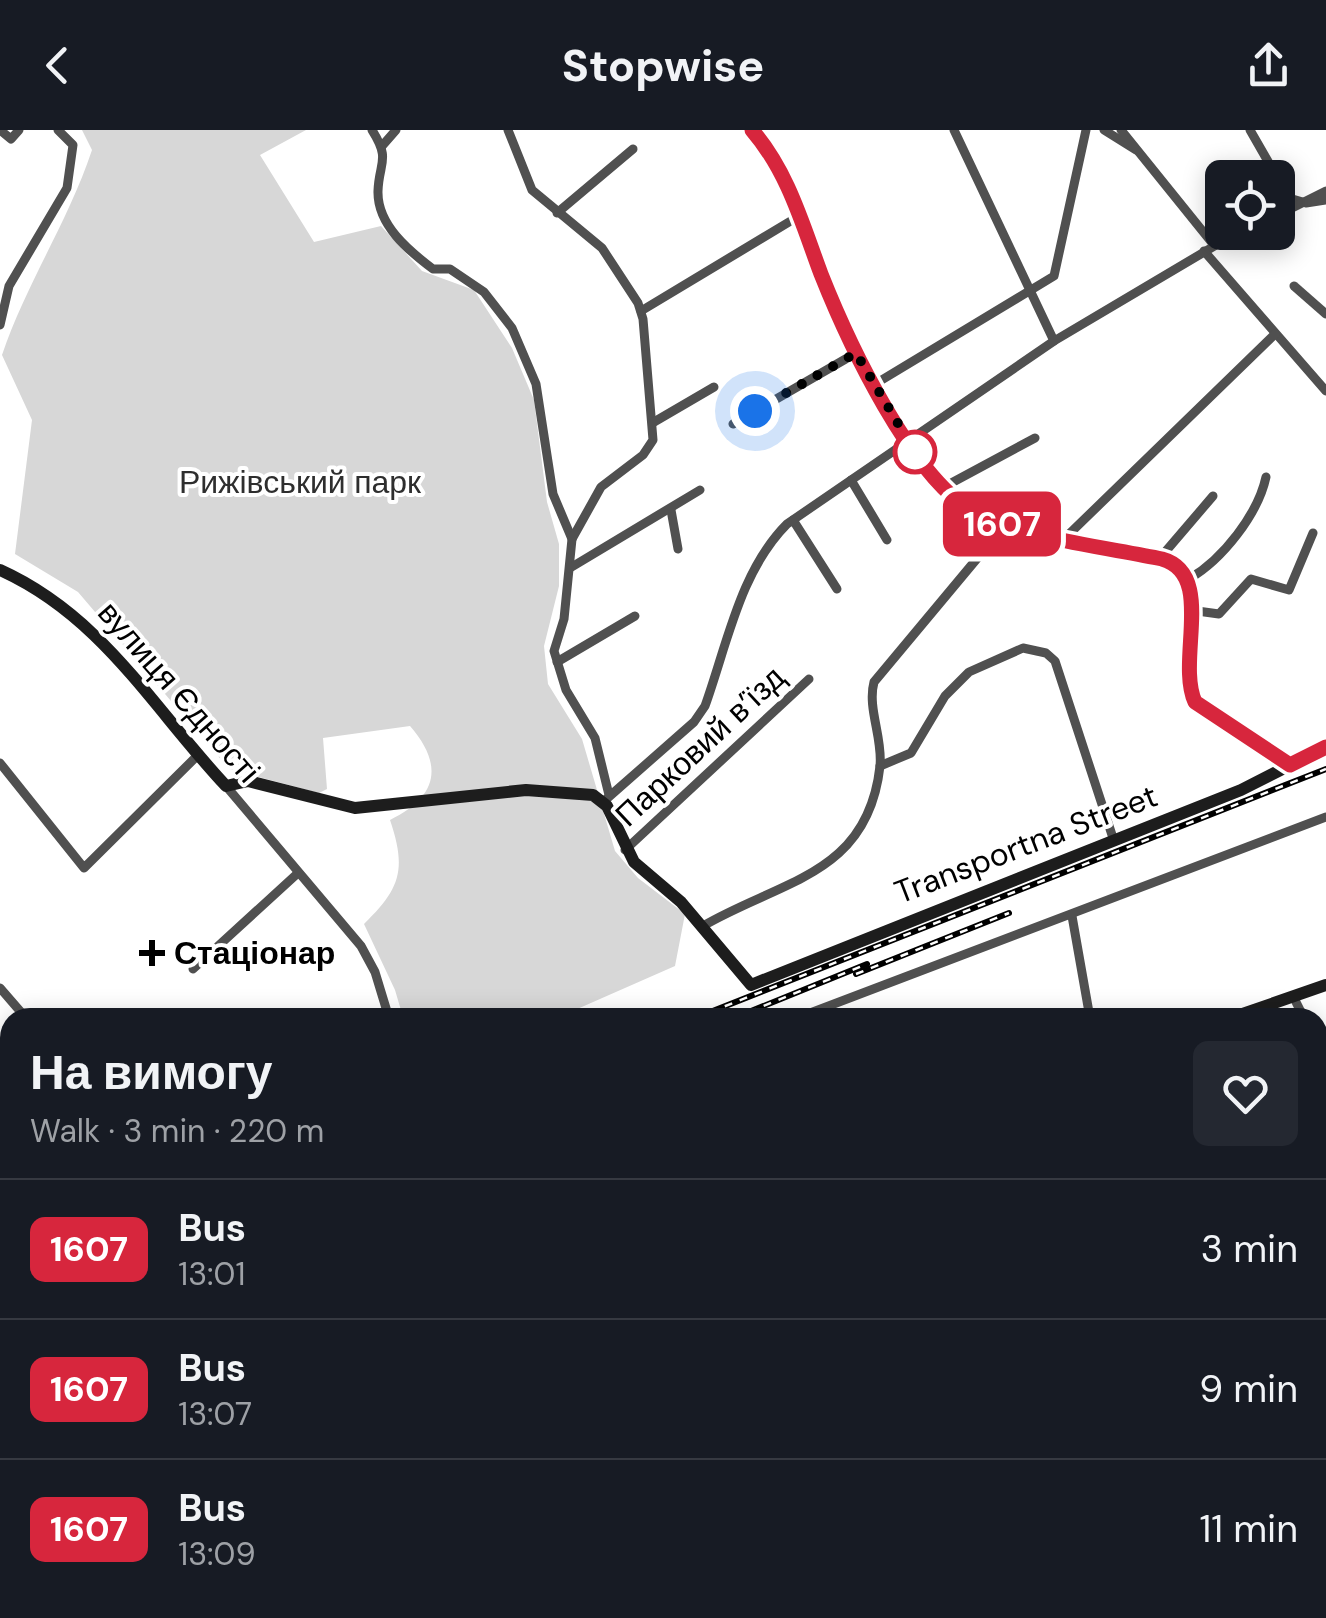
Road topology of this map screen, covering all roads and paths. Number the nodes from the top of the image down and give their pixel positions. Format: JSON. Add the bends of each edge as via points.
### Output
{"nodes":[{"id":1,"x":0,"y":130,"type":"edge"},
{"id":2,"x":19,"y":130,"type":"edge"},
{"id":3,"x":58,"y":130,"type":"edge"},
{"id":4,"x":372,"y":130,"type":"edge"},
{"id":5,"x":396,"y":130,"type":"edge"},
{"id":6,"x":508,"y":130,"type":"edge"},
{"id":7,"x":954,"y":130,"type":"edge"},
{"id":8,"x":1086,"y":130,"type":"edge"},
{"id":9,"x":1104,"y":130,"type":"edge"},
{"id":10,"x":1120,"y":130,"type":"edge"},
{"id":11,"x":1250,"y":130,"type":"edge"},
{"id":12,"x":758,"y":132,"type":"edge"},
{"id":13,"x":382,"y":146,"type":"junction"},
{"id":14,"x":632,"y":149,"type":"dead end"},
{"id":15,"x":1139,"y":151,"type":"junction"},
{"id":16,"x":1326,"y":191,"type":"edge"},
{"id":17,"x":1326,"y":200,"type":"edge"},
{"id":18,"x":1306,"y":203,"type":"junction"},
{"id":19,"x":1295,"y":208,"type":"edge"},
{"id":20,"x":558,"y":213,"type":"junction"},
{"id":21,"x":799,"y":216,"type":"junction"},
{"id":22,"x":1205,"y":242,"type":"edge"},
{"id":23,"x":1205,"y":249,"type":"edge"},
{"id":24,"x":1211,"y":250,"type":"edge"},
{"id":25,"x":1294,"y":286,"type":"dead end"},
{"id":26,"x":1032,"y":293,"type":"junction"},
{"id":27,"x":1,"y":300,"type":"edge"},
{"id":28,"x":641,"y":311,"type":"junction"},
{"id":29,"x":1326,"y":314,"type":"edge"},
{"id":30,"x":0,"y":324,"type":"edge"},
{"id":31,"x":1275,"y":334,"type":"junction"},
{"id":32,"x":1054,"y":341,"type":"junction"},
{"id":33,"x":856,"y":353,"type":"junction"},
{"id":34,"x":874,"y":384,"type":"junction"},
{"id":35,"x":714,"y":387,"type":"dead end"},
{"id":36,"x":1326,"y":391,"type":"edge"},
{"id":37,"x":654,"y":422,"type":"junction"},
{"id":38,"x":732,"y":424,"type":"dead end"},
{"id":39,"x":1036,"y":438,"type":"dead end"},
{"id":40,"x":908,"y":442,"type":"junction"},
{"id":41,"x":1266,"y":477,"type":"dead end"},
{"id":42,"x":851,"y":480,"type":"junction"},
{"id":43,"x":942,"y":488,"type":"junction"},
{"id":44,"x":700,"y":490,"type":"dead end"},
{"id":45,"x":1213,"y":496,"type":"dead end"},
{"id":46,"x":671,"y":510,"type":"junction"},
{"id":47,"x":793,"y":520,"type":"junction"},
{"id":48,"x":1004,"y":525,"type":"junction"},
{"id":49,"x":1313,"y":533,"type":"dead end"},
{"id":50,"x":1065,"y":538,"type":"junction"},
{"id":51,"x":572,"y":539,"type":"junction"},
{"id":52,"x":887,"y":540,"type":"dead end"},
{"id":53,"x":678,"y":549,"type":"dead end"},
{"id":54,"x":1160,"y":558,"type":"junction"},
{"id":55,"x":570,"y":568,"type":"junction"},
{"id":56,"x":0,"y":570,"type":"edge"},
{"id":57,"x":1189,"y":579,"type":"junction"},
{"id":58,"x":837,"y":590,"type":"dead end"},
{"id":59,"x":1190,"y":610,"type":"junction"},
{"id":60,"x":634,"y":616,"type":"dead end"},
{"id":61,"x":557,"y":662,"type":"junction"},
{"id":62,"x":810,"y":679,"type":"dead end"},
{"id":63,"x":1326,"y":748,"type":"edge"},
{"id":64,"x":198,"y":754,"type":"junction"},
{"id":65,"x":0,"y":763,"type":"edge"},
{"id":66,"x":1290,"y":765,"type":"junction"},
{"id":67,"x":880,"y":766,"type":"junction"},
{"id":68,"x":226,"y":786,"type":"junction"},
{"id":69,"x":606,"y":798,"type":"junction"},
{"id":70,"x":1326,"y":817,"type":"edge"},
{"id":71,"x":1113,"y":838,"type":"junction"},
{"id":72,"x":625,"y":850,"type":"junction"},
{"id":73,"x":298,"y":873,"type":"junction"},
{"id":74,"x":1072,"y":916,"type":"junction"},
{"id":75,"x":703,"y":926,"type":"junction"},
{"id":76,"x":193,"y":969,"type":"dead end"},
{"id":77,"x":1326,"y":985,"type":"edge"},
{"id":78,"x":0,"y":988,"type":"edge"},
{"id":79,"x":1294,"y":998,"type":"junction"},
{"id":80,"x":17,"y":1008,"type":"edge"},
{"id":81,"x":385,"y":1008,"type":"edge"},
{"id":82,"x":824,"y":1008,"type":"edge"},
{"id":83,"x":1088,"y":1008,"type":"edge"},
{"id":84,"x":1262,"y":1008,"type":"edge"},
{"id":85,"x":1299,"y":1008,"type":"edge"}],
"edges":[{"from":1,"to":2,"type":"street","via":[[10,140]]},
{"from":3,"to":27,"type":"street","via":[[72,145],[67,188]]},
{"from":4,"to":13,"type":"street"},
{"from":5,"to":13,"type":"street"},
{"from":6,"to":20,"type":"street","via":[[529,184]]},
{"from":7,"to":26,"type":"street"},
{"from":8,"to":26,"type":"street","via":[[1059,267]]},
{"from":9,"to":15,"type":"street"},
{"from":10,"to":15,"type":"street"},
{"from":11,"to":18,"type":"street","via":[[1290,198]]},
{"from":12,"to":21,"type":"street","via":[[787,180]]},
{"from":13,"to":51,"type":"street","via":[[379,202],[396,236],[435,271],[450,268],[478,286],[512,328],[541,400],[553,494]]},
{"from":14,"to":20,"type":"street"},
{"from":15,"to":22,"type":"street"},
{"from":16,"to":18,"type":"street"},
{"from":17,"to":18,"type":"street"},
{"from":18,"to":19,"type":"street"},
{"from":20,"to":28,"type":"street","via":[[602,248]]},
{"from":21,"to":28,"type":"street"},
{"from":21,"to":33,"type":"street"},
{"from":23,"to":32,"type":"street"},
{"from":24,"to":31,"type":"street"},
{"from":25,"to":29,"type":"street"},
{"from":26,"to":32,"type":"street"},
{"from":26,"to":34,"type":"street"},
{"from":27,"to":30,"type":"street"},
{"from":28,"to":37,"type":"street"},
{"from":31,"to":36,"type":"street"},
{"from":31,"to":50,"type":"street"},
{"from":32,"to":40,"type":"street"},
{"from":33,"to":34,"type":"street"},
{"from":33,"to":38,"type":"street"},
{"from":34,"to":40,"type":"street"},
{"from":35,"to":37,"type":"street"},
{"from":37,"to":51,"type":"street","via":[[648,450],[601,488]]},
{"from":39,"to":43,"type":"street"},
{"from":40,"to":42,"type":"street"},
{"from":40,"to":43,"type":"street"},
{"from":41,"to":57,"type":"street","via":[[1243,525]]},
{"from":42,"to":47,"type":"street"},
{"from":42,"to":52,"type":"street"},
{"from":43,"to":48,"type":"street","via":[[964,507]]},
{"from":44,"to":46,"type":"street"},
{"from":45,"to":54,"type":"street"},
{"from":46,"to":53,"type":"street"},
{"from":46,"to":55,"type":"street"},
{"from":47,"to":58,"type":"street"},
{"from":47,"to":69,"type":"street","via":[[766,544],[753,568],[706,706]]},
{"from":48,"to":50,"type":"street"},
{"from":48,"to":67,"type":"street","via":[[874,682]]},
{"from":49,"to":59,"type":"street","via":[[1289,590],[1251,578],[1220,614]]},
{"from":50,"to":54,"type":"street"},
{"from":51,"to":55,"type":"street"},
{"from":54,"to":57,"type":"street","via":[[1182,567]]},
{"from":55,"to":61,"type":"street"},
{"from":56,"to":64,"type":"street","name":"вулиця Єдності","via":[[40,588],[96,632]]},
{"from":57,"to":59,"type":"street"},
{"from":59,"to":66,"type":"street","via":[[1188,677],[1195,702]]},
{"from":60,"to":61,"type":"street"},
{"from":61,"to":69,"type":"street","via":[[566,690],[587,718]]},
{"from":62,"to":72,"type":"street","name":"Парковий в’їзд"},
{"from":63,"to":66,"type":"street","name":"Transportna Street"},
{"from":64,"to":65,"type":"street","via":[[84,868]]},
{"from":64,"to":68,"type":"street","name":"вулиця Єдності"},
{"from":66,"to":71,"type":"street","name":"Transportna Street"},
{"from":67,"to":71,"type":"street","via":[[912,753],[962,677],[1016,650],[1038,650],[1056,661]]},
{"from":67,"to":75,"type":"street","via":[[865,817],[836,860]]},
{"from":68,"to":69,"type":"street","via":[[248,781],[355,808],[526,790]]},
{"from":68,"to":73,"type":"street","name":"вулиця Єдності"},
{"from":69,"to":72,"type":"street"},
{"from":70,"to":74,"type":"street"},
{"from":71,"to":75,"type":"street","name":"Transportna Street","via":[[758,984],[746,982]]},
{"from":72,"to":75,"type":"street"},
{"from":73,"to":76,"type":"street"},
{"from":73,"to":81,"type":"street","name":"вулиця Єдності","via":[[364,951]]},
{"from":74,"to":82,"type":"street"},
{"from":74,"to":83,"type":"street"},
{"from":77,"to":79,"type":"street"},
{"from":78,"to":80,"type":"street"},
{"from":79,"to":84,"type":"street"},
{"from":79,"to":85,"type":"street"}]}
